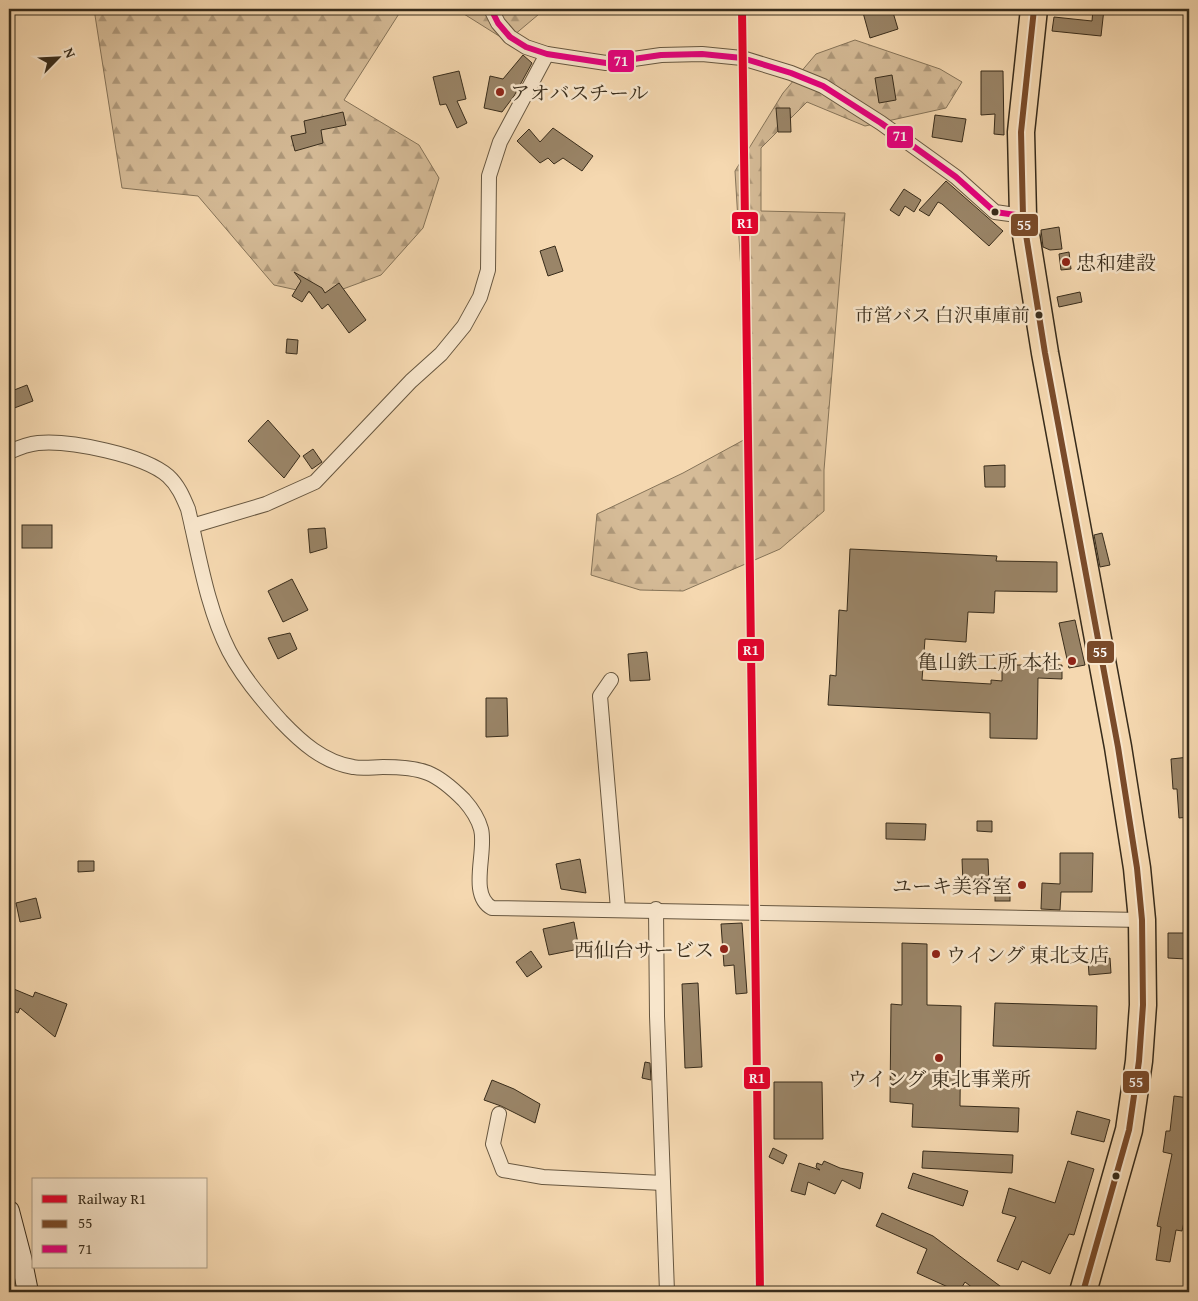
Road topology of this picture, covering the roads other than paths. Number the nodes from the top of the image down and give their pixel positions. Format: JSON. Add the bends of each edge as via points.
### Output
{"nodes":[{"id":1,"x":491,"y":9,"type":"edge"},
{"id":2,"x":1034,"y":9,"type":"edge"},
{"id":3,"x":547,"y":54,"type":"junction"},
{"id":4,"x":1023,"y":216,"type":"junction"},
{"id":5,"x":9,"y":452,"type":"edge"},
{"id":6,"x":192,"y":526,"type":"junction"},
{"id":7,"x":611,"y":680,"type":"dead end"},
{"id":8,"x":618,"y":909,"type":"junction"},
{"id":9,"x":656,"y":909,"type":"junction"},
{"id":10,"x":1142,"y":920,"type":"junction"},
{"id":11,"x":498,"y":1114,"type":"dead end"},
{"id":12,"x":663,"y":1183,"type":"junction"},
{"id":13,"x":9,"y":1211,"type":"edge"},
{"id":14,"x":28,"y":1292,"type":"edge"},
{"id":15,"x":667,"y":1292,"type":"edge"},
{"id":16,"x":1083,"y":1292,"type":"edge"}],
"edges":[{"from":1,"to":3,"type":"street","via":[[510,37]]},
{"from":2,"to":4,"type":"highway","via":[[1021,132]]},
{"from":3,"to":4,"type":"street","via":[[606,63],[661,55],[702,54],[742,58],[791,73],[823,86],[881,123],[956,177],[996,212]]},
{"from":3,"to":6,"type":"street","via":[[500,142],[488,176],[488,270],[480,297],[464,326],[441,354],[315,482],[266,504]]},
{"from":4,"to":10,"type":"highway","via":[[1118,747]]},
{"from":5,"to":6,"type":"street","via":[[26,445],[51,442],[77,444],[133,458],[158,469],[174,482],[182,494]]},
{"from":6,"to":8,"type":"street","via":[[213,611],[229,650],[259,695],[296,737],[311,750],[336,762],[355,768],[409,767],[424,770],[448,786],[471,809],[482,831],[480,886],[486,904],[497,908]]},
{"from":7,"to":8,"type":"street","via":[[600,696]]},
{"from":8,"to":9,"type":"street"},
{"from":9,"to":10,"type":"street"},
{"from":9,"to":12,"type":"street"},
{"from":10,"to":16,"type":"highway","via":[[1144,1005],[1129,1130]]},
{"from":11,"to":12,"type":"street","via":[[493,1144],[503,1170],[543,1177]]},
{"from":12,"to":15,"type":"street"},
{"from":13,"to":14,"type":"street"}]}
